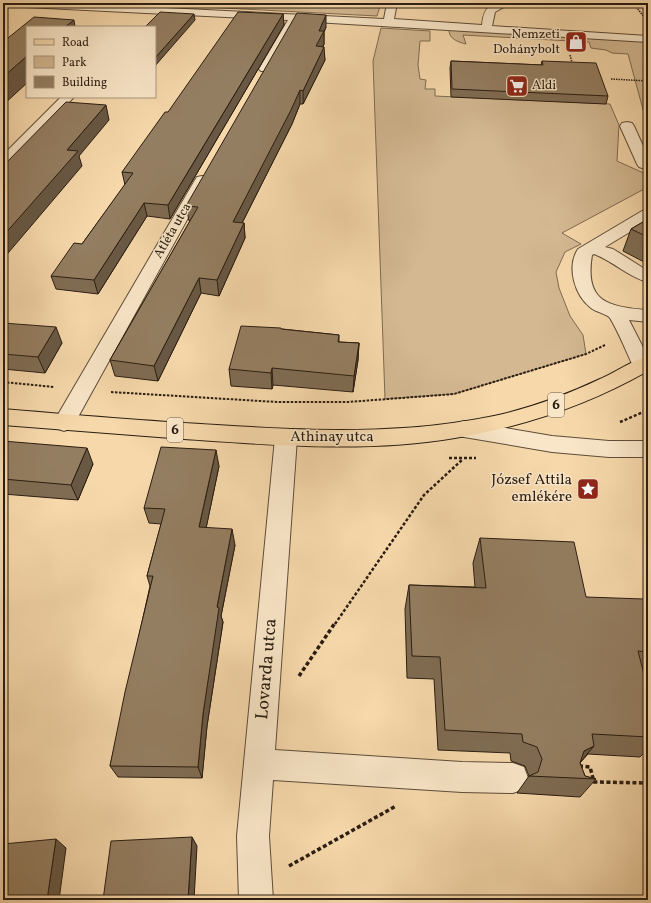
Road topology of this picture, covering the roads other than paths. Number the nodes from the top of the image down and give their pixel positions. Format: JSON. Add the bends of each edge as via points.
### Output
{"nodes":[{"id":1,"x":6,"y":3,"type":"edge"},
{"id":2,"x":13,"y":3,"type":"edge"},
{"id":3,"x":392,"y":3,"type":"edge"},
{"id":4,"x":506,"y":3,"type":"edge"},
{"id":5,"x":154,"y":10,"type":"junction"},
{"id":6,"x":294,"y":18,"type":"junction"},
{"id":7,"x":143,"y":22,"type":"dead end"},
{"id":8,"x":388,"y":22,"type":"junction"},
{"id":9,"x":442,"y":26,"type":"junction"},
{"id":10,"x":488,"y":28,"type":"junction"},
{"id":11,"x":442,"y":38,"type":"dead end"},
{"id":12,"x":648,"y":39,"type":"edge"},
{"id":13,"x":259,"y":79,"type":"edge"},
{"id":14,"x":67,"y":98,"type":"edge"},
{"id":15,"x":648,"y":133,"type":"edge"},
{"id":16,"x":3,"y":163,"type":"edge"},
{"id":17,"x":648,"y":166,"type":"edge"},
{"id":18,"x":209,"y":168,"type":"edge"},
{"id":19,"x":648,"y":214,"type":"edge"},
{"id":20,"x":592,"y":248,"type":"junction"},
{"id":21,"x":648,"y":277,"type":"edge"},
{"id":22,"x":616,"y":312,"type":"junction"},
{"id":23,"x":648,"y":316,"type":"edge"},
{"id":24,"x":645,"y":365,"type":"edge"},
{"id":25,"x":3,"y":417,"type":"edge"},
{"id":26,"x":64,"y":422,"type":"junction"},
{"id":27,"x":464,"y":429,"type":"junction"},
{"id":28,"x":286,"y":438,"type":"junction"},
{"id":29,"x":648,"y":448,"type":"edge"},
{"id":30,"x":260,"y":764,"type":"junction"},
{"id":31,"x":513,"y":778,"type":"dead end"},
{"id":32,"x":256,"y":900,"type":"edge"}],
"edges":[{"from":1,"to":2,"type":"street"},
{"from":2,"to":5,"type":"street"},
{"from":3,"to":8,"type":"street"},
{"from":4,"to":10,"type":"street","via":[[489,12]]},
{"from":5,"to":6,"type":"street"},
{"from":5,"to":7,"type":"street"},
{"from":6,"to":8,"type":"street"},
{"from":6,"to":13,"type":"street"},
{"from":8,"to":9,"type":"street"},
{"from":9,"to":10,"type":"street"},
{"from":9,"to":11,"type":"street"},
{"from":10,"to":12,"type":"street"},
{"from":14,"to":16,"type":"street"},
{"from":15,"to":17,"type":"street","via":[[629,130],[644,164]]},
{"from":18,"to":26,"type":"street","name":"Atléta utca"},
{"from":19,"to":20,"type":"street"},
{"from":20,"to":21,"type":"street","via":[[607,253]]},
{"from":20,"to":22,"type":"street","via":[[584,253],[581,265],[584,288],[594,302]]},
{"from":22,"to":23,"type":"street"},
{"from":22,"to":24,"type":"street"},
{"from":24,"to":27,"type":"main road","name":"Athinay utca","number":"6","via":[[579,397],[536,413]]},
{"from":25,"to":26,"type":"main road","name":"Athinay utca","number":"6"},
{"from":26,"to":28,"type":"main road","name":"Athinay utca","number":"6"},
{"from":27,"to":28,"type":"main road","name":"Athinay utca","number":"6","via":[[405,436]]},
{"from":27,"to":29,"type":"street","via":[[552,444],[609,449]]},
{"from":28,"to":30,"type":"street","name":"Lovarda utca"},
{"from":30,"to":31,"type":"street"},
{"from":30,"to":32,"type":"street","name":"Lovarda utca","via":[[253,836]]}]}
